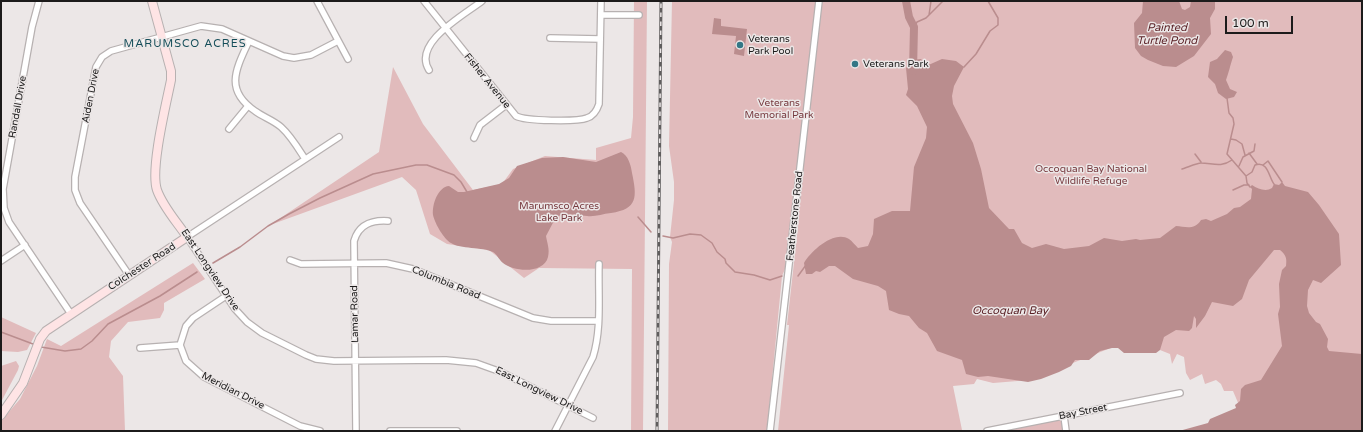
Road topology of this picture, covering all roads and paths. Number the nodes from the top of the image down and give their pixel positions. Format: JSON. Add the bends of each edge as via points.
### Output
{"nodes":[{"id":1,"x":39,"y":1,"type":"edge"},
{"id":2,"x":152,"y":1,"type":"edge"},
{"id":3,"x":317,"y":1,"type":"edge"},
{"id":4,"x":424,"y":1,"type":"edge"},
{"id":5,"x":482,"y":1,"type":"edge"},
{"id":6,"x":601,"y":1,"type":"edge"},
{"id":7,"x":819,"y":1,"type":"edge"},
{"id":8,"x":601,"y":15,"type":"junction"},
{"id":9,"x":639,"y":15,"type":"dead end"},
{"id":10,"x":446,"y":29,"type":"junction"},
{"id":11,"x":162,"y":36,"type":"junction"},
{"id":12,"x":550,"y":38,"type":"dead end"},
{"id":13,"x":600,"y":39,"type":"junction"},
{"id":14,"x":249,"y":41,"type":"junction"},
{"id":15,"x":338,"y":41,"type":"junction"},
{"id":16,"x":348,"y":59,"type":"dead end"},
{"id":17,"x":429,"y":70,"type":"dead end"},
{"id":18,"x":506,"y":105,"type":"junction"},
{"id":19,"x":248,"y":106,"type":"junction"},
{"id":20,"x":229,"y":129,"type":"dead end"},
{"id":21,"x":339,"y":137,"type":"dead end"},
{"id":22,"x":474,"y":138,"type":"dead end"},
{"id":23,"x":305,"y":159,"type":"junction"},
{"id":24,"x":388,"y":221,"type":"dead end"},
{"id":25,"x":187,"y":237,"type":"junction"},
{"id":26,"x":25,"y":245,"type":"junction"},
{"id":27,"x":290,"y":260,"type":"dead end"},
{"id":28,"x":1,"y":261,"type":"edge"},
{"id":29,"x":354,"y":263,"type":"junction"},
{"id":30,"x":599,"y":264,"type":"dead end"},
{"id":31,"x":129,"y":276,"type":"junction"},
{"id":32,"x":226,"y":296,"type":"junction"},
{"id":33,"x":71,"y":314,"type":"junction"},
{"id":34,"x":598,"y":322,"type":"junction"},
{"id":35,"x":180,"y":346,"type":"junction"},
{"id":36,"x":140,"y":348,"type":"dead end"},
{"id":37,"x":355,"y":361,"type":"junction"},
{"id":38,"x":1180,"y":393,"type":"dead end"},
{"id":39,"x":568,"y":406,"type":"junction"},
{"id":40,"x":1,"y":415,"type":"edge"},
{"id":41,"x":1064,"y":416,"type":"junction"},
{"id":42,"x":593,"y":418,"type":"dead end"},
{"id":43,"x":320,"y":431,"type":"edge"},
{"id":44,"x":356,"y":431,"type":"edge"},
{"id":45,"x":390,"y":431,"type":"edge"},
{"id":46,"x":457,"y":431,"type":"edge"},
{"id":47,"x":555,"y":431,"type":"edge"},
{"id":48,"x":770,"y":431,"type":"edge"},
{"id":49,"x":987,"y":431,"type":"edge"},
{"id":50,"x":1066,"y":431,"type":"edge"}],
"edges":[{"from":1,"to":26,"type":"street","name":"Randall Drive","via":[[3,189],[6,215]]},
{"from":2,"to":11,"type":"street","name":"East Longview Drive"},
{"from":3,"to":15,"type":"street"},
{"from":4,"to":10,"type":"street","name":"Fisher Avenue"},
{"from":5,"to":10,"type":"street"},
{"from":6,"to":8,"type":"street"},
{"from":7,"to":48,"type":"street","name":"Featherstone Road"},
{"from":8,"to":9,"type":"street"},
{"from":8,"to":13,"type":"street"},
{"from":10,"to":17,"type":"street","via":[[428,48],[425,59]]},
{"from":10,"to":18,"type":"street","name":"Fisher Avenue"},
{"from":11,"to":14,"type":"street","name":"Aiden Drive","via":[[208,26]]},
{"from":11,"to":25,"type":"street","name":"East Longview Drive","via":[[170,62],[171,80],[155,167],[156,183],[160,197]]},
{"from":11,"to":31,"type":"street","name":"Aiden Drive","via":[[111,51],[98,61],[75,177],[75,190],[80,203]]},
{"from":12,"to":13,"type":"street"},
{"from":13,"to":18,"type":"street","name":"Fisher Avenue","via":[[599,102],[593,115],[579,120],[525,120],[516,116]]},
{"from":14,"to":15,"type":"street","name":"Aiden Drive","via":[[283,56],[294,58],[308,56]]},
{"from":14,"to":19,"type":"street","via":[[235,77],[237,93]]},
{"from":15,"to":16,"type":"street"},
{"from":18,"to":22,"type":"street","via":[[480,125]]},
{"from":19,"to":20,"type":"street"},
{"from":19,"to":23,"type":"street","via":[[286,132]]},
{"from":21,"to":23,"type":"street","name":"Colchester Road"},
{"from":23,"to":25,"type":"street","name":"Colchester Road"},
{"from":24,"to":29,"type":"street","name":"Lamar Road","via":[[368,223],[358,232],[354,241]]},
{"from":25,"to":31,"type":"street","name":"Colchester Road"},
{"from":25,"to":32,"type":"street","name":"East Longview Drive"},
{"from":26,"to":28,"type":"street"},
{"from":26,"to":33,"type":"street","name":"Randall Drive"},
{"from":27,"to":29,"type":"street","name":"Columbia Road","via":[[301,264]]},
{"from":29,"to":34,"type":"street","name":"Columbia Road","via":[[404,266],[533,318]]},
{"from":29,"to":37,"type":"street","name":"Lamar Road"},
{"from":30,"to":34,"type":"street"},
{"from":31,"to":33,"type":"street","name":"Colchester Road"},
{"from":32,"to":35,"type":"street","via":[[189,321],[183,331]]},
{"from":32,"to":37,"type":"street","name":"East Longview Drive","via":[[251,325],[294,349],[321,360]]},
{"from":33,"to":40,"type":"street","name":"Colchester Road","via":[[42,335],[23,383]]},
{"from":34,"to":39,"type":"street","via":[[598,337],[593,357]]},
{"from":35,"to":36,"type":"street"},
{"from":35,"to":43,"type":"street","name":"Meridian Drive","via":[[186,361],[204,377],[300,426]]},
{"from":37,"to":39,"type":"street","name":"East Longview Drive","via":[[446,360],[476,363],[502,372]]},
{"from":37,"to":44,"type":"street","name":"Lamar Road"},
{"from":38,"to":41,"type":"street","name":"Bay Street"},
{"from":39,"to":42,"type":"street","name":"East Longview Drive"},
{"from":39,"to":47,"type":"street"},
{"from":41,"to":49,"type":"street","name":"Bay Street"},
{"from":41,"to":50,"type":"street"},
{"from":45,"to":46,"type":"street"}]}
